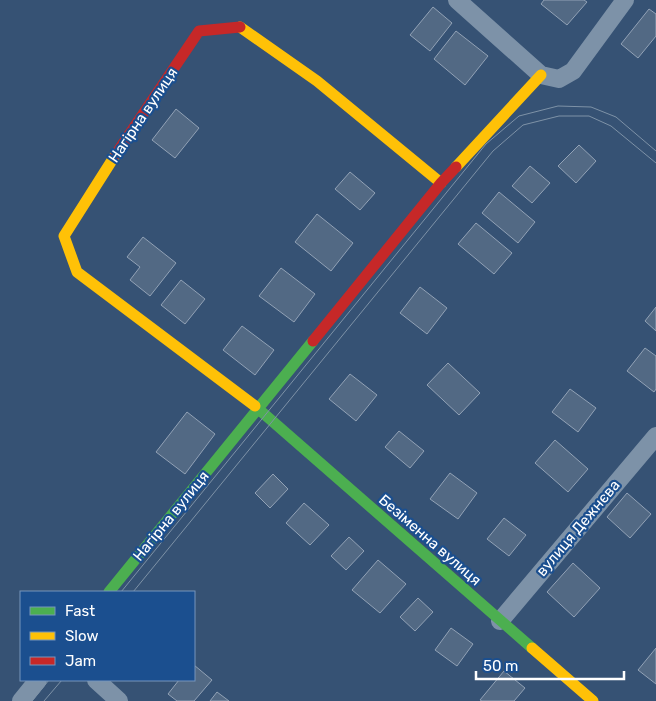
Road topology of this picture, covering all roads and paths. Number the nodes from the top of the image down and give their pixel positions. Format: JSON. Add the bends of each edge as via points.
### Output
{"nodes":[{"id":1,"x":457,"y":0,"type":"edge"},
{"id":2,"x":625,"y":0,"type":"edge"},
{"id":3,"x":541,"y":74,"type":"junction"},
{"id":4,"x":440,"y":183,"type":"junction"},
{"id":5,"x":249,"y":401,"type":"joint"},
{"id":6,"x":258,"y":409,"type":"junction"},
{"id":7,"x":656,"y":436,"type":"edge"},
{"id":8,"x":110,"y":591,"type":"edge"},
{"id":9,"x":500,"y":620,"type":"junction"},
{"id":10,"x":37,"y":681,"type":"edge"},
{"id":11,"x":97,"y":681,"type":"edge"},
{"id":12,"x":21,"y":701,"type":"edge"},
{"id":13,"x":119,"y":701,"type":"edge"},
{"id":14,"x":593,"y":701,"type":"edge"}],
"edges":[{"from":1,"to":3,"type":"street"},
{"from":2,"to":3,"type":"street","via":[[573,71],[559,79]]},
{"from":3,"to":4,"type":"street","name":"Нагірна вулиця"},
{"from":4,"to":5,"type":"street","name":"Нагірна вулиця","via":[[317,80],[239,26],[199,31],[64,236],[77,272]]},
{"from":4,"to":6,"type":"street","name":"Нагірна вулиця"},
{"from":5,"to":6,"type":"street","name":"Безіменна вулиця"},
{"from":6,"to":8,"type":"street","name":"Нагірна вулиця"},
{"from":6,"to":9,"type":"street","name":"Безіменна вулиця"},
{"from":7,"to":9,"type":"street","name":"вулиця Дежнєва"},
{"from":9,"to":14,"type":"street","name":"Безіменна вулиця"},
{"from":10,"to":12,"type":"street"},
{"from":11,"to":13,"type":"street"}]}
